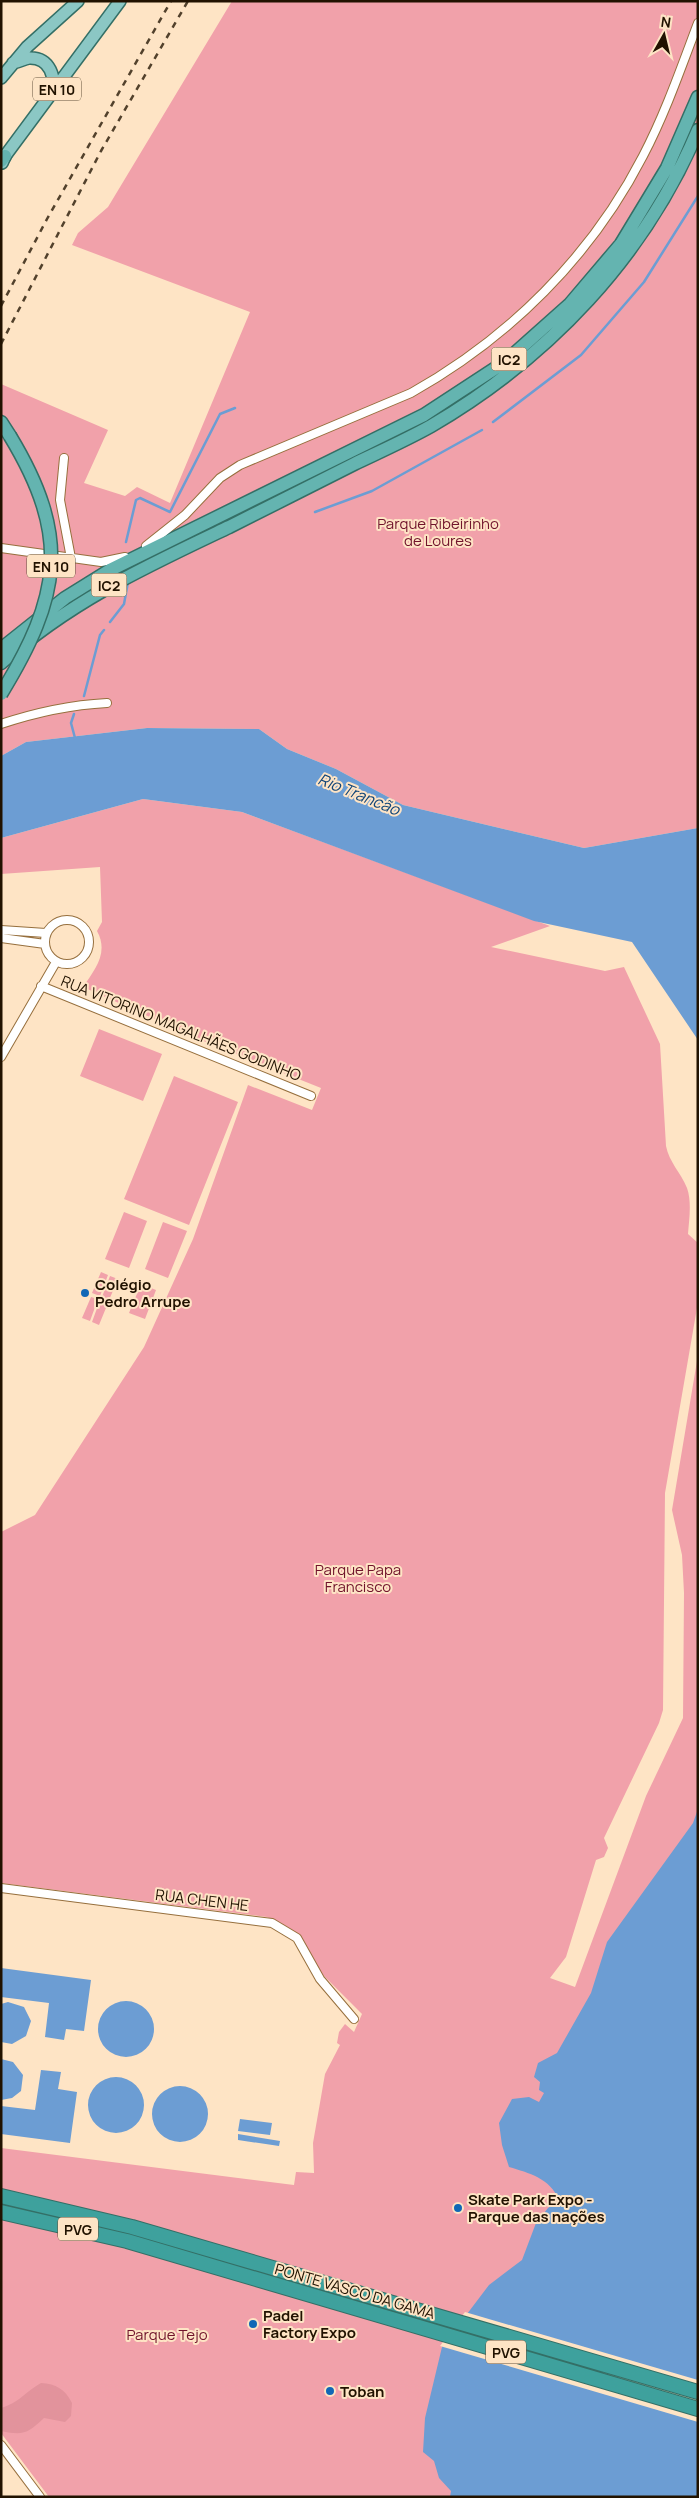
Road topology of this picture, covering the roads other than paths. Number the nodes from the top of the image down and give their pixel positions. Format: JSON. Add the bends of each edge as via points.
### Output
{"nodes":[{"id":1,"x":78,"y":1,"type":"edge"},
{"id":2,"x":120,"y":1,"type":"edge"},
{"id":3,"x":698,"y":23,"type":"edge"},
{"id":4,"x":13,"y":63,"type":"junction"},
{"id":5,"x":1,"y":78,"type":"edge"},
{"id":6,"x":698,"y":98,"type":"edge"},
{"id":7,"x":49,"y":99,"type":"junction"},
{"id":8,"x":698,"y":130,"type":"edge"},
{"id":9,"x":2,"y":160,"type":"edge"},
{"id":10,"x":1,"y":422,"type":"edge"},
{"id":11,"x":64,"y":458,"type":"dead end"},
{"id":12,"x":1,"y":548,"type":"edge"},
{"id":13,"x":71,"y":558,"type":"junction"},
{"id":14,"x":1,"y":648,"type":"edge"},
{"id":15,"x":1,"y":663,"type":"edge"},
{"id":16,"x":1,"y":694,"type":"edge"},
{"id":17,"x":107,"y":703,"type":"dead end"},
{"id":18,"x":1,"y":724,"type":"edge"},
{"id":19,"x":1,"y":930,"type":"edge"},
{"id":20,"x":46,"y":933,"type":"junction"},
{"id":21,"x":1,"y":938,"type":"edge"},
{"id":22,"x":44,"y":944,"type":"junction"},
{"id":23,"x":56,"y":962,"type":"junction"},
{"id":24,"x":41,"y":986,"type":"junction"},
{"id":25,"x":1,"y":1057,"type":"edge"},
{"id":26,"x":311,"y":1096,"type":"dead end"},
{"id":27,"x":1,"y":1888,"type":"edge"},
{"id":28,"x":354,"y":2019,"type":"dead end"},
{"id":29,"x":1,"y":2196,"type":"edge"},
{"id":30,"x":1,"y":2212,"type":"edge"},
{"id":31,"x":698,"y":2392,"type":"edge"},
{"id":32,"x":698,"y":2409,"type":"edge"},
{"id":33,"x":1,"y":2445,"type":"edge"},
{"id":34,"x":40,"y":2497,"type":"edge"}],
"edges":[{"from":1,"to":4,"type":"main road"},
{"from":2,"to":7,"type":"main road","number":"EN 10"},
{"from":3,"to":13,"type":"street","via":[[644,156],[599,229],[552,286],[490,341],[411,393],[240,465],[220,478],[154,542],[128,557],[101,562]]},
{"from":4,"to":5,"type":"main road"},
{"from":4,"to":7,"type":"main road","number":"EN 10","via":[[28,58],[40,60],[50,67],[54,88]]},
{"from":6,"to":14,"type":"highway","number":"IC2","bridge":true,"via":[[666,168],[621,244],[570,304],[505,362],[424,415],[110,570],[65,598]]},
{"from":7,"to":9,"type":"main road","number":"EN 10"},
{"from":8,"to":15,"type":"highway","number":"IC2","bridge":true,"via":[[678,173],[630,251],[580,311],[513,371],[430,426],[121,578],[67,610]]},
{"from":10,"to":16,"type":"highway","number":"EN 10","bridge":true,"via":[[38,486],[46,510],[52,559],[49,586],[38,626]]},
{"from":11,"to":13,"type":"street","via":[[60,500]]},
{"from":12,"to":13,"type":"street"},
{"from":17,"to":18,"type":"street","via":[[44,711]]},
{"from":19,"to":20,"type":"street"},
{"from":20,"to":22,"type":"street"},
{"from":20,"to":23,"type":"street","via":[[58,921],[68,919],[84,926],[89,934],[90,944],[82,959],[74,963]]},
{"from":21,"to":22,"type":"street"},
{"from":22,"to":23,"type":"street"},
{"from":23,"to":24,"type":"street"},
{"from":24,"to":25,"type":"street"},
{"from":24,"to":26,"type":"street","name":"RUA VITORINO MAGALHÃES GODINHO"},
{"from":27,"to":28,"type":"street","name":"RUA CHEN HE","via":[[272,1923],[297,1938],[320,1979]]},
{"from":29,"to":31,"type":"highway","name":"PONTE VASCO DA GAMA","number":"PVG","via":[[132,2227]]},
{"from":30,"to":32,"type":"highway","name":"PONTE VASCO DA GAMA","number":"PVG","via":[[127,2241]]},
{"from":33,"to":34,"type":"street"}]}
